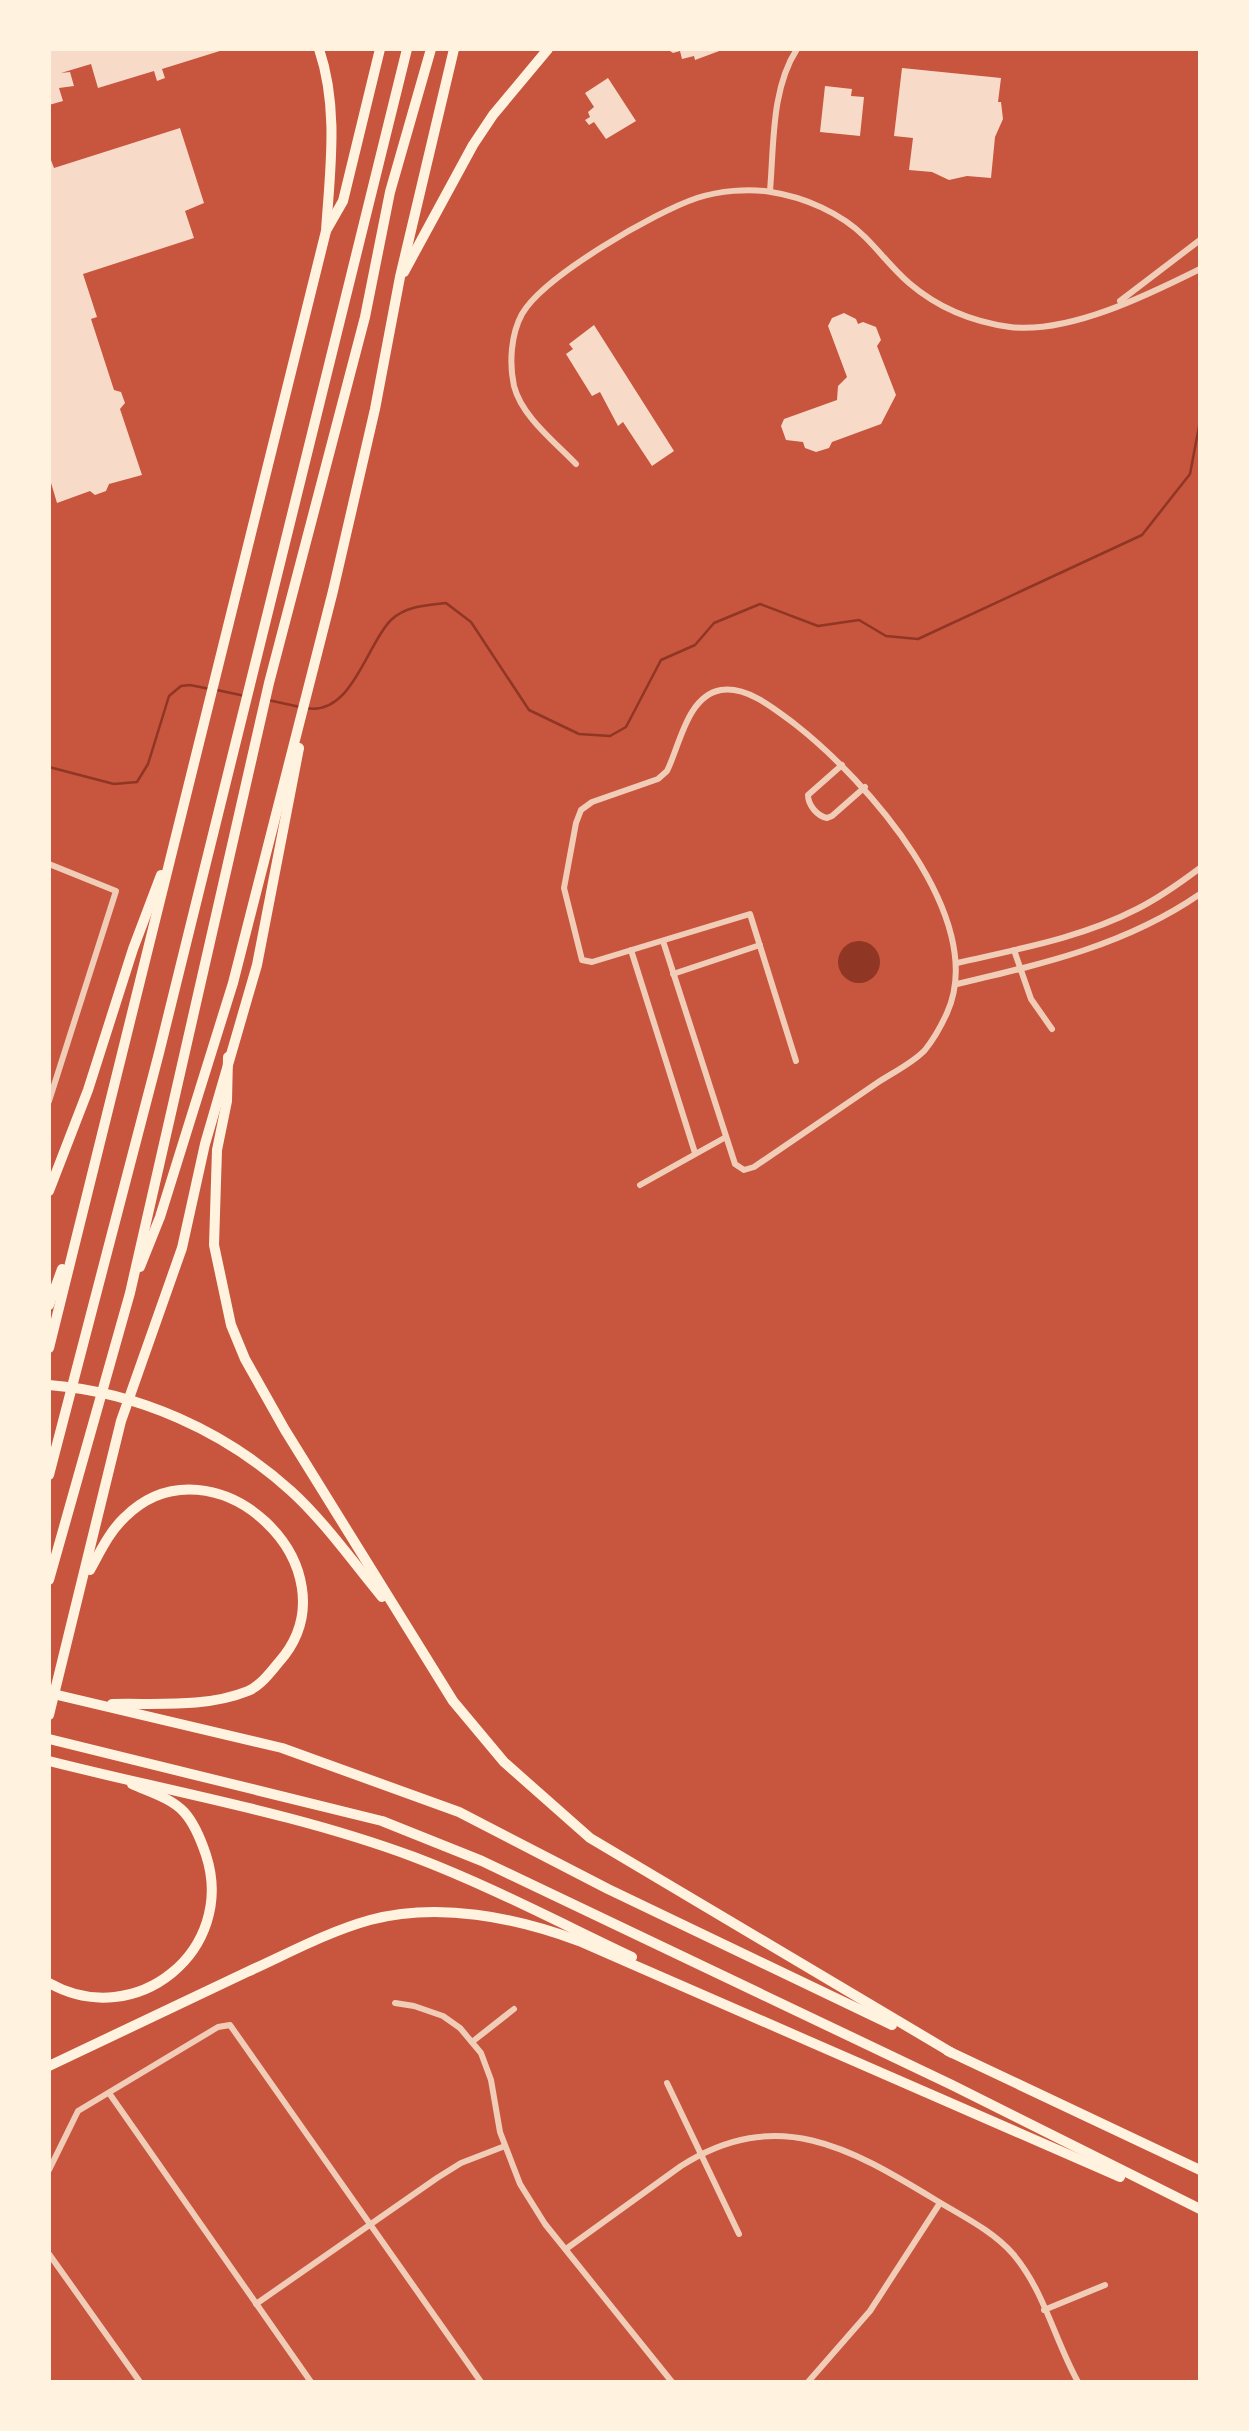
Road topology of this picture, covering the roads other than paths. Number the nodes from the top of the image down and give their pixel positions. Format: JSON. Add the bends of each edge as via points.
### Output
{"nodes":[{"id":1,"x":380,"y":49,"type":"edge"},
{"id":2,"x":407,"y":49,"type":"edge"},
{"id":3,"x":430,"y":49,"type":"edge"},
{"id":4,"x":454,"y":49,"type":"edge"},
{"id":5,"x":548,"y":49,"type":"edge"},
{"id":6,"x":797,"y":49,"type":"edge"},
{"id":7,"x":320,"y":51,"type":"edge"},
{"id":8,"x":770,"y":191,"type":"junction"},
{"id":9,"x":326,"y":231,"type":"junction"},
{"id":10,"x":1200,"y":240,"type":"edge"},
{"id":11,"x":1200,"y":269,"type":"edge"},
{"id":12,"x":400,"y":277,"type":"junction"},
{"id":13,"x":1113,"y":306,"type":"junction"},
{"id":14,"x":576,"y":464,"type":"dead end"},
{"id":15,"x":300,"y":728,"type":"junction"},
{"id":16,"x":842,"y":765,"type":"junction"},
{"id":17,"x":865,"y":788,"type":"junction"},
{"id":18,"x":180,"y":827,"type":"junction"},
{"id":19,"x":49,"y":864,"type":"edge"},
{"id":20,"x":1200,"y":869,"type":"edge"},
{"id":21,"x":1200,"y":894,"type":"edge"},
{"id":22,"x":663,"y":941,"type":"junction"},
{"id":23,"x":760,"y":945,"type":"junction"},
{"id":24,"x":631,"y":950,"type":"junction"},
{"id":25,"x":1014,"y":950,"type":"junction"},
{"id":26,"x":957,"y":963,"type":"junction"},
{"id":27,"x":1020,"y":970,"type":"junction"},
{"id":28,"x":674,"y":974,"type":"junction"},
{"id":29,"x":957,"y":984,"type":"junction"},
{"id":30,"x":1052,"y":1029,"type":"dead end"},
{"id":31,"x":228,"y":1057,"type":"junction"},
{"id":32,"x":796,"y":1061,"type":"dead end"},
{"id":33,"x":49,"y":1101,"type":"edge"},
{"id":34,"x":726,"y":1137,"type":"junction"},
{"id":35,"x":695,"y":1153,"type":"junction"},
{"id":36,"x":640,"y":1185,"type":"dead end"},
{"id":37,"x":49,"y":1191,"type":"edge"},
{"id":38,"x":83,"y":1206,"type":"junction"},
{"id":39,"x":130,"y":1293,"type":"junction"},
{"id":40,"x":49,"y":1305,"type":"edge"},
{"id":41,"x":49,"y":1348,"type":"edge"},
{"id":42,"x":49,"y":1385,"type":"edge"},
{"id":43,"x":49,"y":1475,"type":"edge"},
{"id":44,"x":49,"y":1580,"type":"edge"},
{"id":45,"x":82,"y":1585,"type":"junction"},
{"id":46,"x":411,"y":1631,"type":"junction"},
{"id":47,"x":49,"y":1693,"type":"edge"},
{"id":48,"x":97,"y":1704,"type":"junction"},
{"id":49,"x":49,"y":1715,"type":"edge"},
{"id":50,"x":49,"y":1738,"type":"edge"},
{"id":51,"x":49,"y":1761,"type":"edge"},
{"id":52,"x":120,"y":1778,"type":"junction"},
{"id":53,"x":49,"y":1983,"type":"edge"},
{"id":54,"x":395,"y":2003,"type":"dead end"},
{"id":55,"x":514,"y":2009,"type":"dead end"},
{"id":56,"x":472,"y":2042,"type":"junction"},
{"id":57,"x":953,"y":2053,"type":"junction"},
{"id":58,"x":843,"y":2056,"type":"junction"},
{"id":59,"x":49,"y":2066,"type":"edge"},
{"id":60,"x":667,"y":2083,"type":"dead end"},
{"id":61,"x":109,"y":2093,"type":"junction"},
{"id":62,"x":505,"y":2146,"type":"junction"},
{"id":63,"x":702,"y":2156,"type":"junction"},
{"id":64,"x":49,"y":2170,"type":"edge"},
{"id":65,"x":1200,"y":2170,"type":"edge"},
{"id":66,"x":940,"y":2203,"type":"junction"},
{"id":67,"x":1200,"y":2210,"type":"edge"},
{"id":68,"x":371,"y":2223,"type":"junction"},
{"id":69,"x":739,"y":2234,"type":"dead end"},
{"id":70,"x":566,"y":2249,"type":"junction"},
{"id":71,"x":49,"y":2254,"type":"edge"},
{"id":72,"x":1105,"y":2285,"type":"dead end"},
{"id":73,"x":256,"y":2304,"type":"junction"},
{"id":74,"x":1044,"y":2309,"type":"junction"},
{"id":75,"x":140,"y":2382,"type":"edge"},
{"id":76,"x":311,"y":2382,"type":"edge"},
{"id":77,"x":481,"y":2382,"type":"edge"},
{"id":78,"x":673,"y":2382,"type":"edge"},
{"id":79,"x":808,"y":2382,"type":"edge"},
{"id":80,"x":1078,"y":2382,"type":"edge"}],
"edges":[{"from":1,"to":9,"type":"highway","via":[[343,201]]},
{"from":2,"to":43,"type":"highway"},
{"from":3,"to":39,"type":"highway","via":[[390,192],[365,317],[269,683]]},
{"from":4,"to":12,"type":"highway"},
{"from":5,"to":12,"type":"highway","via":[[473,145]]},
{"from":6,"to":8,"type":"street","via":[[778,104]]},
{"from":7,"to":9,"type":"highway","via":[[332,124]]},
{"from":8,"to":13,"type":"street","via":[[836,215],[930,299],[977,320],[1040,328],[1066,324]]},
{"from":8,"to":14,"type":"street","via":[[711,194],[668,209],[551,282],[523,313],[513,347],[514,387],[528,414]]},
{"from":9,"to":18,"type":"highway"},
{"from":10,"to":13,"type":"street"},
{"from":11,"to":13,"type":"street"},
{"from":12,"to":15,"type":"highway","via":[[375,409]]},
{"from":15,"to":31,"type":"highway","via":[[257,965]]},
{"from":15,"to":39,"type":"highway","via":[[216,1044],[160,1217]]},
{"from":16,"to":17,"type":"street"},
{"from":16,"to":17,"type":"street","via":[[808,795],[818,814],[832,816]]},
{"from":16,"to":24,"type":"street","via":[[779,712],[740,691],[719,690],[698,702],[667,771],[658,779],[592,802],[581,810],[576,823],[564,888],[582,960],[592,962]]},
{"from":17,"to":26,"type":"street","via":[[897,830],[941,904]]},
{"from":18,"to":37,"type":"highway"},
{"from":18,"to":38,"type":"highway"},
{"from":19,"to":33,"type":"street","via":[[116,891]]},
{"from":20,"to":25,"type":"street","via":[[1124,916]]},
{"from":21,"to":27,"type":"street","via":[[1121,939]]},
{"from":22,"to":23,"type":"street","via":[[750,914]]},
{"from":22,"to":24,"type":"street"},
{"from":22,"to":28,"type":"street"},
{"from":23,"to":28,"type":"street"},
{"from":23,"to":32,"type":"street"},
{"from":24,"to":35,"type":"street"},
{"from":25,"to":26,"type":"street"},
{"from":25,"to":27,"type":"street"},
{"from":26,"to":29,"type":"street"},
{"from":27,"to":29,"type":"street"},
{"from":27,"to":30,"type":"street","via":[[1031,999]]},
{"from":28,"to":34,"type":"street"},
{"from":29,"to":34,"type":"street","via":[[947,1013],[925,1050],[754,1167],[744,1170],[735,1164]]},
{"from":31,"to":45,"type":"highway","via":[[182,1248],[121,1421]]},
{"from":31,"to":46,"type":"highway","via":[[227,1101],[217,1150],[214,1233],[231,1325],[285,1430]]},
{"from":34,"to":35,"type":"street"},
{"from":35,"to":36,"type":"street"},
{"from":38,"to":40,"type":"highway"},
{"from":38,"to":41,"type":"highway"},
{"from":39,"to":44,"type":"highway"},
{"from":42,"to":46,"type":"highway","via":[[119,1396],[183,1419],[225,1442],[291,1491]]},
{"from":45,"to":48,"type":"highway","via":[[105,1541],[125,1516],[153,1498],[183,1491],[222,1494],[250,1507],[272,1525],[289,1548],[299,1578],[302,1602],[288,1653],[251,1690],[193,1703]]},
{"from":45,"to":49,"type":"highway"},
{"from":46,"to":57,"type":"highway","via":[[453,1701],[504,1762],[590,1838]]},
{"from":47,"to":48,"type":"highway"},
{"from":48,"to":57,"type":"highway","via":[[282,1748],[459,1812],[608,1889]]},
{"from":50,"to":67,"type":"highway","via":[[382,1821],[482,1861],[952,2085]]},
{"from":51,"to":52,"type":"highway"},
{"from":52,"to":53,"type":"highway","via":[[170,1801],[184,1812],[200,1837],[213,1898],[208,1923],[195,1950],[180,1966],[135,1993],[108,1998],[78,1995]]},
{"from":52,"to":58,"type":"highway","via":[[250,1807],[413,1857]]},
{"from":54,"to":56,"type":"street","via":[[443,2016]]},
{"from":55,"to":56,"type":"street"},
{"from":56,"to":62,"type":"street","via":[[488,2069]]},
{"from":57,"to":65,"type":"highway"},
{"from":58,"to":59,"type":"highway","via":[[549,1930],[473,1914],[416,1914],[371,1920],[316,1940]]},
{"from":58,"to":67,"type":"highway"},
{"from":60,"to":63,"type":"street"},
{"from":61,"to":64,"type":"street","via":[[78,2111]]},
{"from":61,"to":68,"type":"street","via":[[218,2027],[230,2025]]},
{"from":61,"to":73,"type":"street"},
{"from":62,"to":68,"type":"street","via":[[445,2173]]},
{"from":62,"to":70,"type":"street","via":[[533,2207]]},
{"from":63,"to":66,"type":"street","via":[[742,2141],[769,2137],[819,2141],[872,2161]]},
{"from":63,"to":69,"type":"street"},
{"from":63,"to":70,"type":"street","via":[[681,2166]]},
{"from":66,"to":74,"type":"street","via":[[1004,2244],[1028,2276]]},
{"from":66,"to":79,"type":"street","via":[[870,2312]]},
{"from":68,"to":73,"type":"street"},
{"from":68,"to":77,"type":"street"},
{"from":70,"to":78,"type":"street"},
{"from":71,"to":75,"type":"street"},
{"from":72,"to":74,"type":"street"},
{"from":73,"to":76,"type":"street"},
{"from":74,"to":80,"type":"street"}]}
